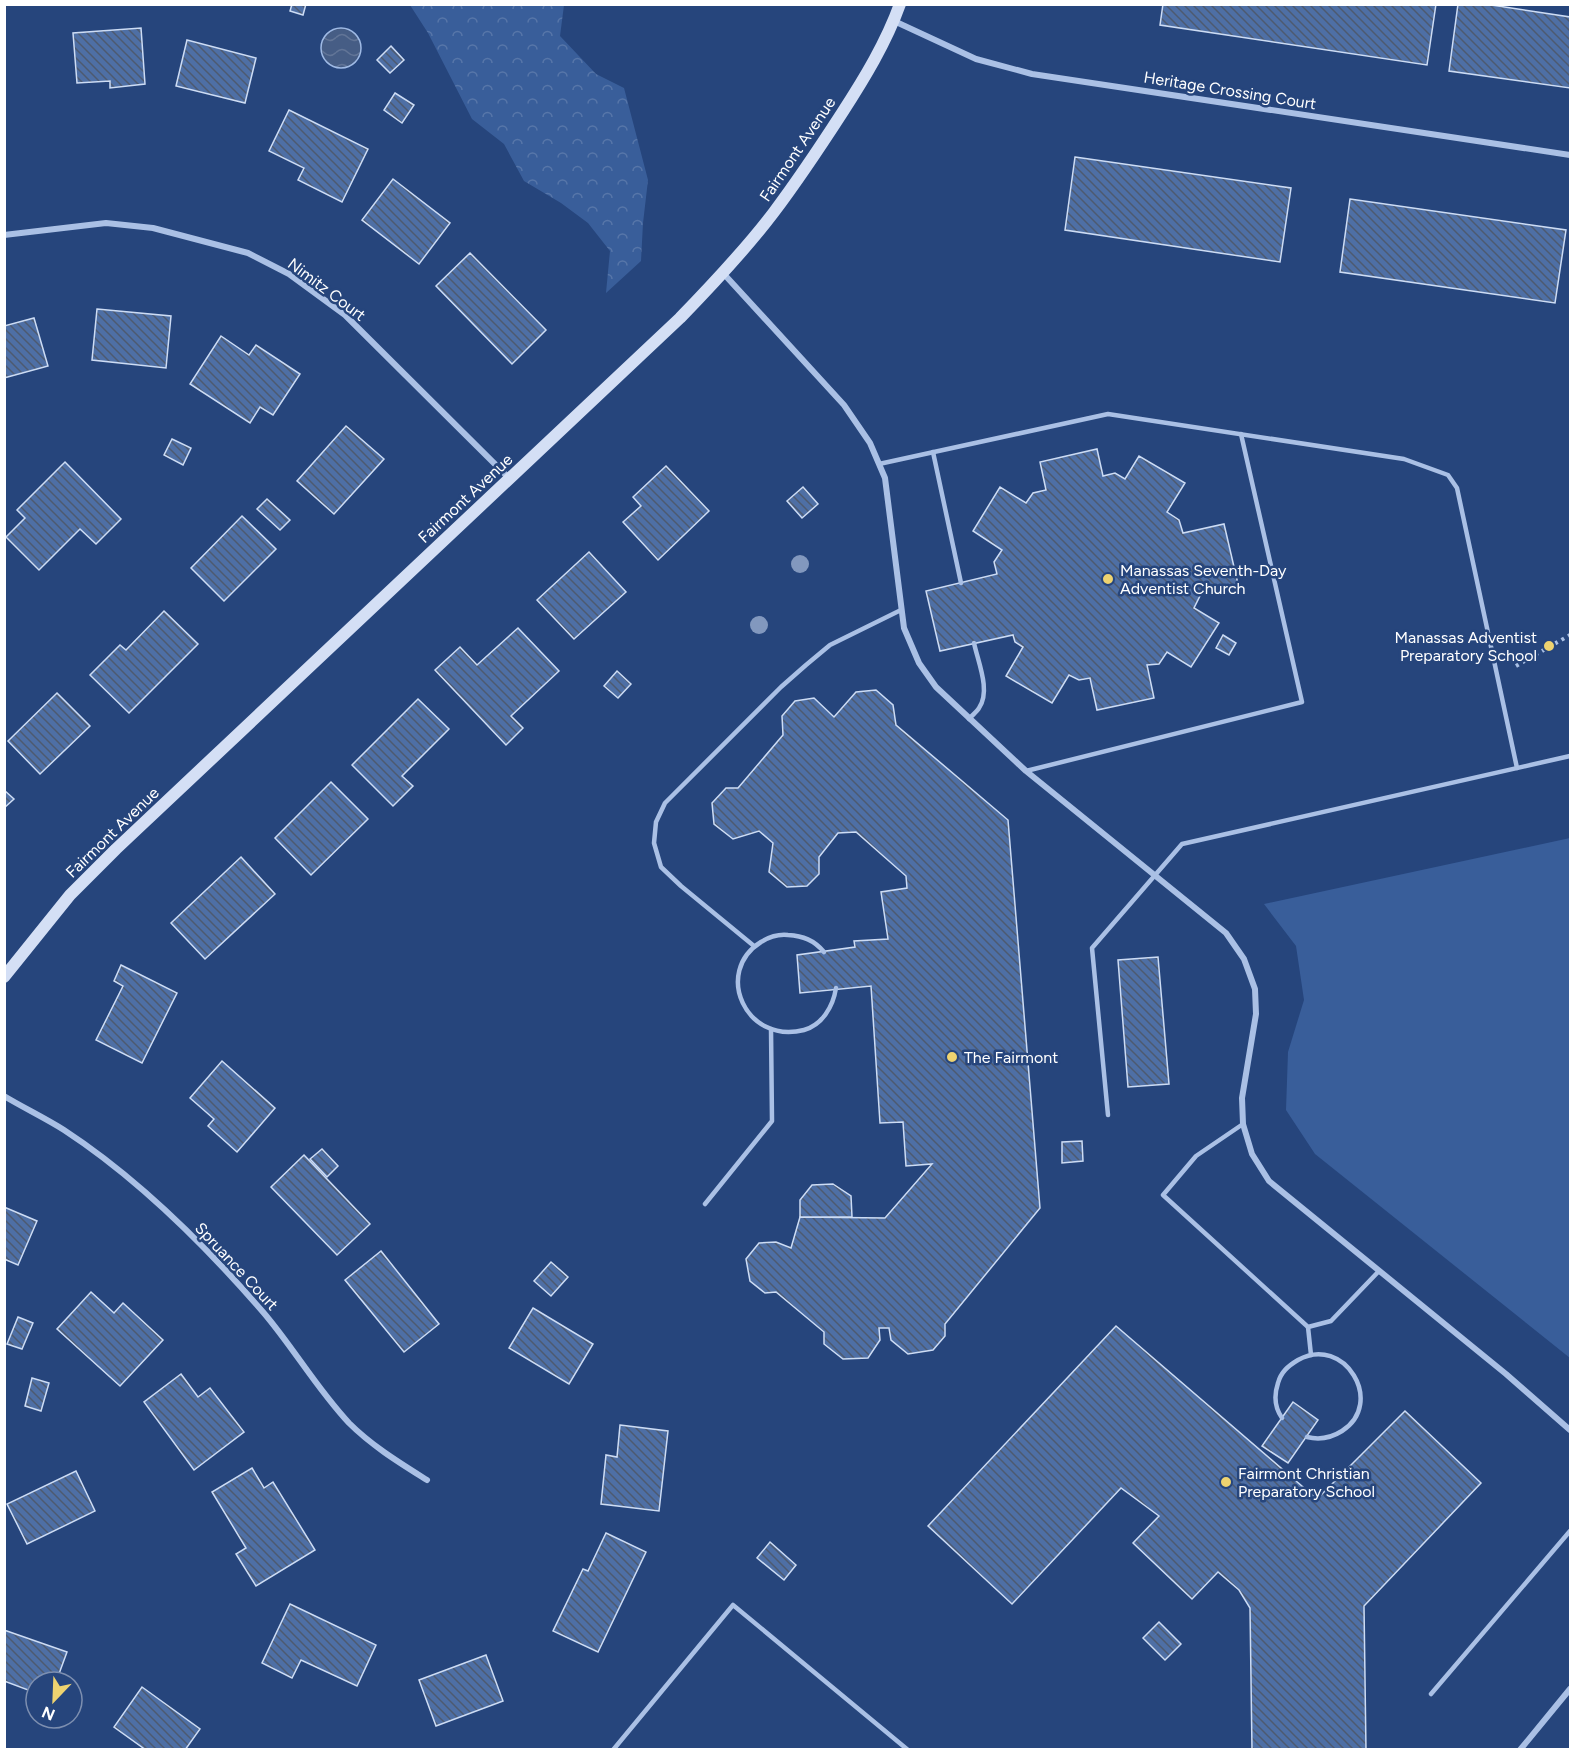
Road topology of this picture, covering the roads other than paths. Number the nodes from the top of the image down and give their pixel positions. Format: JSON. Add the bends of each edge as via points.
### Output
{"nodes":[{"id":1,"x":900,"y":4,"type":"edge"},
{"id":2,"x":894,"y":21,"type":"junction"},
{"id":3,"x":1570,"y":155,"type":"edge"},
{"id":4,"x":4,"y":235,"type":"edge"},
{"id":5,"x":723,"y":273,"type":"junction"},
{"id":6,"x":1241,"y":434,"type":"junction"},
{"id":7,"x":933,"y":452,"type":"junction"},
{"id":8,"x":879,"y":464,"type":"junction"},
{"id":9,"x":509,"y":478,"type":"junction"},
{"id":10,"x":961,"y":583,"type":"dead end"},
{"id":11,"x":901,"y":610,"type":"junction"},
{"id":12,"x":974,"y":643,"type":"dead end"},
{"id":13,"x":969,"y":718,"type":"junction"},
{"id":14,"x":1570,"y":756,"type":"edge"},
{"id":15,"x":1517,"y":768,"type":"junction"},
{"id":16,"x":1026,"y":771,"type":"junction"},
{"id":17,"x":1155,"y":875,"type":"junction"},
{"id":18,"x":754,"y":946,"type":"junction"},
{"id":19,"x":824,"y":952,"type":"dead end"},
{"id":20,"x":4,"y":977,"type":"edge"},
{"id":21,"x":836,"y":988,"type":"dead end"},
{"id":22,"x":771,"y":1029,"type":"junction"},
{"id":23,"x":4,"y":1096,"type":"edge"},
{"id":24,"x":1108,"y":1115,"type":"dead end"},
{"id":25,"x":1243,"y":1124,"type":"junction"},
{"id":26,"x":705,"y":1204,"type":"dead end"},
{"id":27,"x":1379,"y":1271,"type":"junction"},
{"id":28,"x":1308,"y":1327,"type":"junction"},
{"id":29,"x":1311,"y":1355,"type":"junction"},
{"id":30,"x":1282,"y":1418,"type":"dead end"},
{"id":31,"x":1570,"y":1430,"type":"edge"},
{"id":32,"x":1307,"y":1437,"type":"dead end"},
{"id":33,"x":427,"y":1480,"type":"dead end"},
{"id":34,"x":1570,"y":1531,"type":"edge"},
{"id":35,"x":1570,"y":1689,"type":"edge"},
{"id":36,"x":1431,"y":1694,"type":"dead end"},
{"id":37,"x":613,"y":1749,"type":"edge"},
{"id":38,"x":908,"y":1749,"type":"edge"},
{"id":39,"x":1520,"y":1749,"type":"edge"}],
"edges":[{"from":1,"to":2,"type":"street","name":"Fairmont Avenue"},
{"from":2,"to":3,"type":"street","name":"Heritage Crossing Court","via":[[976,59],[1032,74]]},
{"from":2,"to":5,"type":"street","name":"Fairmont Avenue","via":[[865,77],[821,146],[774,212]]},
{"from":4,"to":9,"type":"street","name":"Nimitz Court","via":[[106,223],[153,228],[248,253],[289,274],[345,315]]},
{"from":5,"to":8,"type":"street","via":[[844,405]]},
{"from":5,"to":9,"type":"street","name":"Fairmont Avenue"},
{"from":6,"to":7,"type":"lane","via":[[1108,414]]},
{"from":6,"to":15,"type":"lane","via":[[1404,459],[1448,475],[1457,488]]},
{"from":6,"to":16,"type":"lane","via":[[1302,702]]},
{"from":7,"to":8,"type":"lane"},
{"from":7,"to":10,"type":"lane"},
{"from":8,"to":11,"type":"street","via":[[885,478]]},
{"from":9,"to":20,"type":"street","name":"Fairmont Avenue","via":[[86,879]]},
{"from":11,"to":13,"type":"street","via":[[919,663],[936,687]]},
{"from":11,"to":18,"type":"lane","via":[[830,645],[806,665],[665,803],[656,822],[654,843],[661,867]]},
{"from":12,"to":13,"type":"lane","via":[[984,698]]},
{"from":13,"to":16,"type":"street"},
{"from":14,"to":15,"type":"lane"},
{"from":15,"to":17,"type":"lane","via":[[1182,844]]},
{"from":16,"to":17,"type":"street"},
{"from":17,"to":24,"type":"lane","via":[[1092,948]]},
{"from":17,"to":25,"type":"street","via":[[1226,933],[1244,959],[1255,989],[1256,1014],[1242,1098]]},
{"from":18,"to":19,"type":"lane","via":[[783,934],[801,936]]},
{"from":18,"to":22,"type":"lane","via":[[740,969],[739,994],[748,1015]]},
{"from":21,"to":22,"type":"lane","via":[[829,1010],[809,1028],[794,1032]]},
{"from":22,"to":26,"type":"lane","via":[[772,1121]]},
{"from":23,"to":33,"type":"street","name":"Spruance Court","via":[[111,1163],[155,1202],[262,1312],[350,1424],[384,1453]]},
{"from":25,"to":27,"type":"street","via":[[1252,1154],[1269,1181]]},
{"from":25,"to":28,"type":"lane","via":[[1196,1156],[1163,1195]]},
{"from":27,"to":28,"type":"lane","via":[[1331,1321]]},
{"from":27,"to":31,"type":"street"},
{"from":28,"to":29,"type":"lane"},
{"from":29,"to":30,"type":"lane","via":[[1288,1366],[1280,1377],[1275,1399]]},
{"from":29,"to":32,"type":"lane","via":[[1339,1359],[1358,1382],[1361,1397],[1351,1424],[1342,1432],[1326,1438]]},
{"from":34,"to":36,"type":"lane"},
{"from":35,"to":39,"type":"street"},
{"from":37,"to":38,"type":"lane","via":[[733,1605]]}]}
